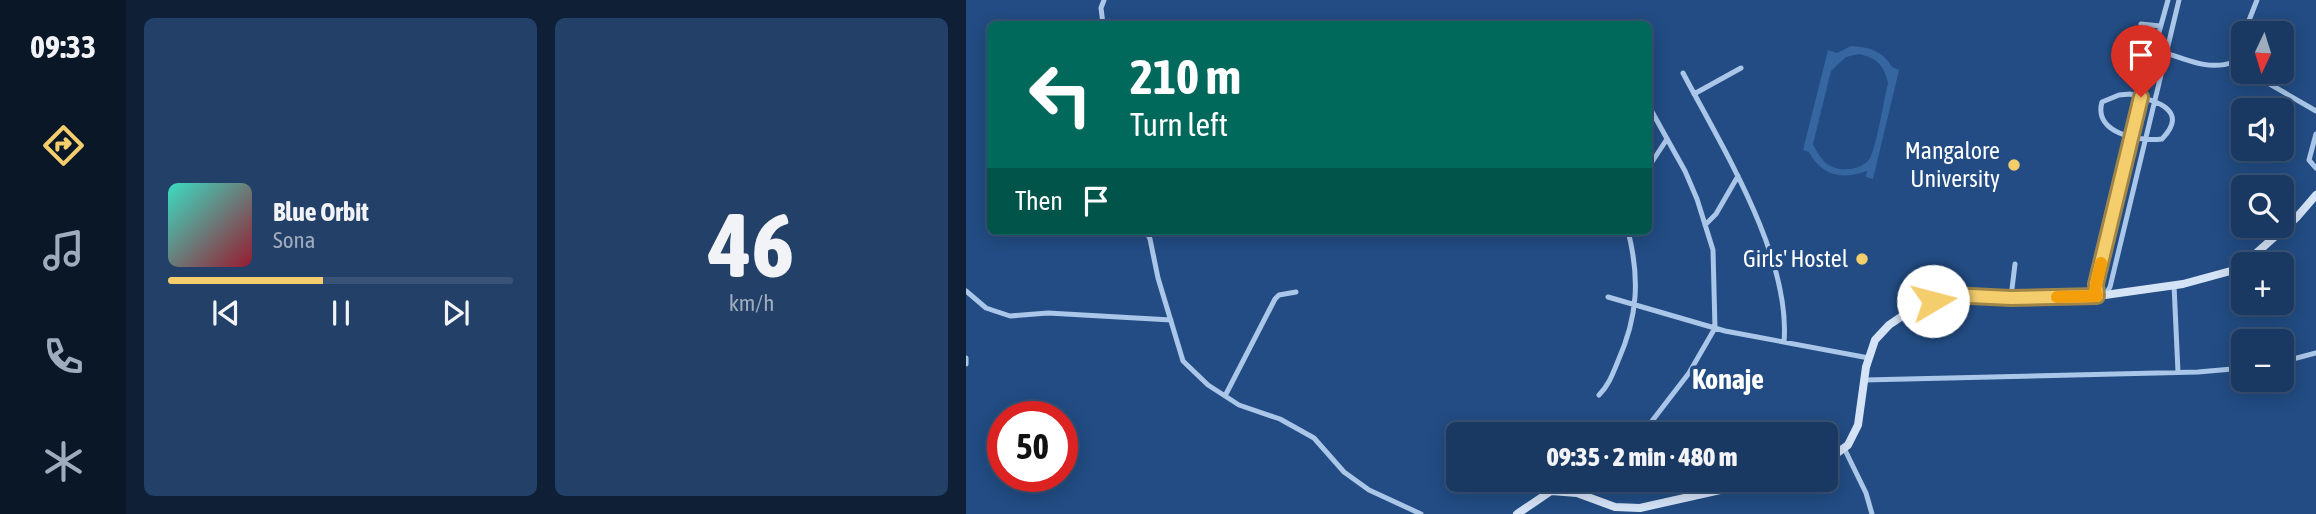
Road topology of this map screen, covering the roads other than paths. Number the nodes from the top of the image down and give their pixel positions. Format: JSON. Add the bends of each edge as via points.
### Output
{"nodes":[{"id":1,"x":1104,"y":0,"type":"edge"},
{"id":2,"x":2168,"y":0,"type":"edge"},
{"id":3,"x":2179,"y":0,"type":"edge"},
{"id":4,"x":2257,"y":0,"type":"edge"},
{"id":5,"x":2163,"y":15,"type":"junction"},
{"id":6,"x":2175,"y":18,"type":"junction"},
{"id":7,"x":1103,"y":21,"type":"edge"},
{"id":8,"x":2249,"y":21,"type":"edge"},
{"id":9,"x":2160,"y":26,"type":"junction"},
{"id":10,"x":2156,"y":38,"type":"junction"},
{"id":11,"x":2166,"y":53,"type":"junction"},
{"id":12,"x":2231,"y":63,"type":"edge"},
{"id":13,"x":1741,"y":68,"type":"dead end"},
{"id":14,"x":1683,"y":73,"type":"dead end"},
{"id":15,"x":2270,"y":84,"type":"edge"},
{"id":16,"x":1694,"y":94,"type":"junction"},
{"id":17,"x":2141,"y":97,"type":"junction"},
{"id":18,"x":2154,"y":100,"type":"junction"},
{"id":19,"x":2316,"y":111,"type":"edge"},
{"id":20,"x":1652,"y":112,"type":"edge"},
{"id":21,"x":2316,"y":134,"type":"edge"},
{"id":22,"x":2132,"y":136,"type":"junction"},
{"id":23,"x":1667,"y":139,"type":"junction"},
{"id":24,"x":2146,"y":140,"type":"junction"},
{"id":25,"x":1652,"y":163,"type":"edge"},
{"id":26,"x":2316,"y":168,"type":"edge"},
{"id":27,"x":1738,"y":176,"type":"junction"},
{"id":28,"x":2316,"y":195,"type":"edge"},
{"id":29,"x":2117,"y":197,"type":"junction"},
{"id":30,"x":2131,"y":200,"type":"junction"},
{"id":31,"x":1705,"y":225,"type":"junction"},
{"id":32,"x":1148,"y":235,"type":"edge"},
{"id":33,"x":1629,"y":235,"type":"edge"},
{"id":34,"x":2263,"y":252,"type":"edge"},
{"id":35,"x":2015,"y":264,"type":"dead end"},
{"id":36,"x":2231,"y":271,"type":"edge"},
{"id":37,"x":2174,"y":285,"type":"junction"},
{"id":38,"x":966,"y":291,"type":"edge"},
{"id":39,"x":1296,"y":292,"type":"dead end"},
{"id":40,"x":2101,"y":295,"type":"junction"},
{"id":41,"x":1608,"y":297,"type":"dead end"},
{"id":42,"x":2011,"y":298,"type":"junction"},
{"id":43,"x":1636,"y":305,"type":"junction"},
{"id":44,"x":1171,"y":320,"type":"junction"},
{"id":45,"x":1715,"y":328,"type":"junction"},
{"id":46,"x":1784,"y":342,"type":"junction"},
{"id":47,"x":2316,"y":353,"type":"edge"},
{"id":48,"x":966,"y":358,"type":"edge"},
{"id":49,"x":1869,"y":358,"type":"junction"},
{"id":50,"x":2294,"y":359,"type":"edge"},
{"id":51,"x":966,"y":364,"type":"edge"},
{"id":52,"x":2231,"y":369,"type":"edge"},
{"id":53,"x":2178,"y":372,"type":"junction"},
{"id":54,"x":1864,"y":380,"type":"junction"},
{"id":55,"x":1599,"y":394,"type":"dead end"},
{"id":56,"x":1225,"y":396,"type":"junction"},
{"id":57,"x":1651,"y":422,"type":"edge"},
{"id":58,"x":1844,"y":448,"type":"junction"},
{"id":59,"x":1838,"y":452,"type":"edge"},
{"id":60,"x":1713,"y":492,"type":"edge"},
{"id":61,"x":1640,"y":509,"type":"junction"},
{"id":62,"x":1421,"y":514,"type":"edge"},
{"id":63,"x":1517,"y":514,"type":"edge"},
{"id":64,"x":1650,"y":514,"type":"edge"},
{"id":65,"x":1872,"y":514,"type":"edge"}],
"edges":[{"from":1,"to":7,"type":"street"},
{"from":2,"to":5,"type":"street"},
{"from":3,"to":6,"type":"street"},
{"from":4,"to":8,"type":"street"},
{"from":5,"to":6,"type":"street"},
{"from":5,"to":9,"type":"street"},
{"from":6,"to":11,"type":"street"},
{"from":9,"to":10,"type":"street"},
{"from":9,"to":10,"type":"street","via":[[2141,24]]},
{"from":10,"to":17,"type":"street"},
{"from":11,"to":12,"type":"street","via":[[2200,64]]},
{"from":11,"to":18,"type":"street"},
{"from":13,"to":16,"type":"street"},
{"from":14,"to":16,"type":"street"},
{"from":15,"to":19,"type":"street"},
{"from":16,"to":27,"type":"street"},
{"from":17,"to":18,"type":"street"},
{"from":17,"to":22,"type":"street"},
{"from":17,"to":22,"type":"street","via":[[2119,95],[2102,102],[2100,108],[2108,127]]},
{"from":18,"to":24,"type":"street"},
{"from":18,"to":24,"type":"street","via":[[2168,109],[2171,127],[2162,139]]},
{"from":20,"to":23,"type":"street"},
{"from":21,"to":26,"type":"street","via":[[2309,159]]},
{"from":22,"to":24,"type":"street"},
{"from":22,"to":29,"type":"street"},
{"from":23,"to":25,"type":"street"},
{"from":23,"to":31,"type":"street"},
{"from":24,"to":30,"type":"street"},
{"from":27,"to":31,"type":"street"},
{"from":27,"to":46,"type":"street","via":[[1777,273],[1786,323]]},
{"from":28,"to":34,"type":"main road"},
{"from":29,"to":30,"type":"street"},
{"from":29,"to":40,"type":"street","via":[[2096,284]]},
{"from":30,"to":40,"type":"street","via":[[2110,288]]},
{"from":31,"to":45,"type":"street","via":[[1713,250]]},
{"from":32,"to":44,"type":"street"},
{"from":33,"to":43,"type":"street","via":[[1636,260]]},
{"from":35,"to":42,"type":"street"},
{"from":36,"to":37,"type":"main road"},
{"from":37,"to":40,"type":"main road"},
{"from":37,"to":53,"type":"street"},
{"from":38,"to":44,"type":"street","via":[[986,308],[1010,316],[1048,313]]},
{"from":39,"to":56,"type":"street","via":[[1275,299]]},
{"from":40,"to":42,"type":"main road"},
{"from":41,"to":43,"type":"street"},
{"from":42,"to":49,"type":"main road","via":[[1950,295],[1917,306],[1875,340]]},
{"from":43,"to":45,"type":"street"},
{"from":43,"to":55,"type":"street","via":[[1622,351]]},
{"from":44,"to":56,"type":"street","via":[[1183,361]]},
{"from":45,"to":46,"type":"street"},
{"from":45,"to":57,"type":"street","via":[[1689,373]]},
{"from":46,"to":49,"type":"street"},
{"from":47,"to":50,"type":"street"},
{"from":48,"to":51,"type":"street"},
{"from":49,"to":54,"type":"main road"},
{"from":52,"to":53,"type":"street"},
{"from":53,"to":54,"type":"street"},
{"from":54,"to":58,"type":"main road","via":[[1858,425]]},
{"from":56,"to":62,"type":"street","via":[[1314,438],[1344,472],[1369,491]]},
{"from":58,"to":59,"type":"main road"},
{"from":58,"to":65,"type":"street"},
{"from":60,"to":61,"type":"main road"},
{"from":61,"to":63,"type":"main road","via":[[1550,491]]},
{"from":61,"to":64,"type":"street"}]}
